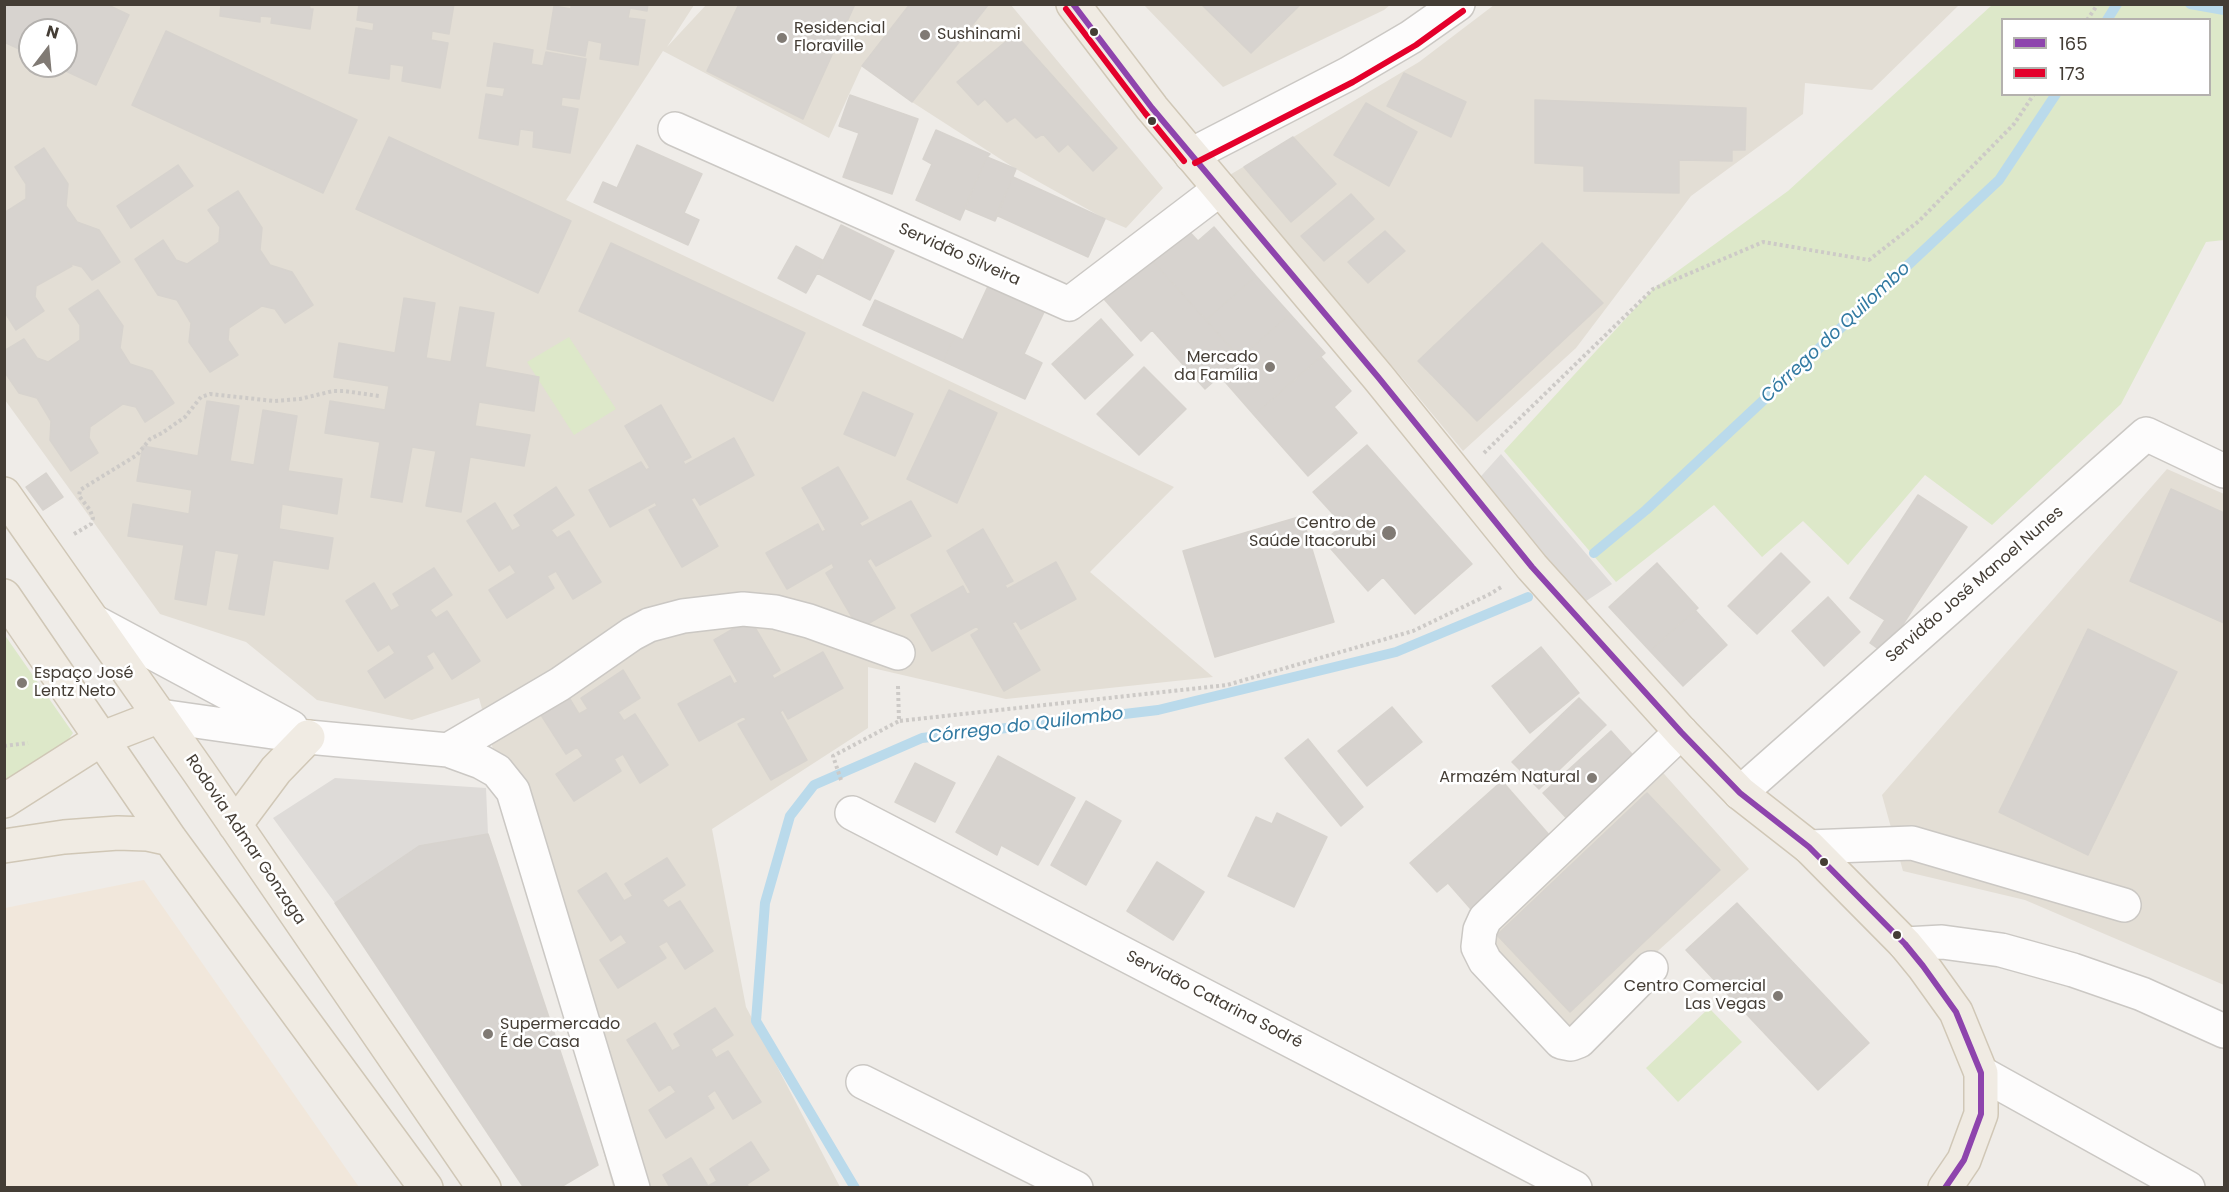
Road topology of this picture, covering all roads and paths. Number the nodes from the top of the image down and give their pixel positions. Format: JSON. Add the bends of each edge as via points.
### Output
{"nodes":[{"id":1,"x":1073,"y":4,"type":"edge"},
{"id":2,"x":1458,"y":4,"type":"edge"},
{"id":3,"x":2098,"y":4,"type":"edge"},
{"id":4,"x":2088,"y":18,"type":"edge"},
{"id":5,"x":2033,"y":96,"type":"edge"},
{"id":6,"x":675,"y":129,"type":"dead end"},
{"id":7,"x":1191,"y":155,"type":"junction"},
{"id":8,"x":1220,"y":189,"type":"junction"},
{"id":9,"x":380,"y":396,"type":"dead end"},
{"id":10,"x":2224,"y":471,"type":"edge"},
{"id":11,"x":1460,"y":476,"type":"junction"},
{"id":12,"x":4,"y":494,"type":"edge"},
{"id":13,"x":45,"y":552,"type":"junction"},
{"id":14,"x":1532,"y":567,"type":"junction"},
{"id":15,"x":4,"y":596,"type":"edge"},
{"id":16,"x":95,"y":622,"type":"junction"},
{"id":17,"x":898,"y":653,"type":"joint"},
{"id":18,"x":160,"y":716,"type":"junction"},
{"id":19,"x":899,"y":721,"type":"junction"},
{"id":20,"x":1681,"y":732,"type":"junction"},
{"id":21,"x":308,"y":737,"type":"junction"},
{"id":22,"x":103,"y":738,"type":"junction"},
{"id":23,"x":448,"y":750,"type":"junction"},
{"id":24,"x":832,"y":756,"type":"dead end"},
{"id":25,"x":1740,"y":793,"type":"junction"},
{"id":26,"x":4,"y":801,"type":"edge"},
{"id":27,"x":852,"y":813,"type":"dead end"},
{"id":28,"x":235,"y":825,"type":"junction"},
{"id":29,"x":170,"y":838,"type":"junction"},
{"id":30,"x":4,"y":846,"type":"edge"},
{"id":31,"x":1809,"y":847,"type":"junction"},
{"id":32,"x":2124,"y":905,"type":"dead end"},
{"id":33,"x":1905,"y":944,"type":"junction"},
{"id":34,"x":1651,"y":968,"type":"dead end"},
{"id":35,"x":2224,"y":1031,"type":"edge"},
{"id":36,"x":1981,"y":1073,"type":"junction"},
{"id":37,"x":863,"y":1083,"type":"dead end"},
{"id":38,"x":426,"y":1188,"type":"edge"},
{"id":39,"x":484,"y":1188,"type":"edge"},
{"id":40,"x":633,"y":1188,"type":"edge"},
{"id":41,"x":1076,"y":1188,"type":"edge"},
{"id":42,"x":1575,"y":1188,"type":"edge"},
{"id":43,"x":1945,"y":1188,"type":"edge"},
{"id":44,"x":2188,"y":1188,"type":"edge"}],
"edges":[{"from":1,"to":7,"type":"main road"},
{"from":2,"to":7,"type":"street","via":[[1411,38],[1348,74]]},
{"from":3,"to":4,"type":"path"},
{"from":5,"to":11,"type":"path","via":[[2014,124],[1919,221],[1869,260],[1763,242],[1653,289]]},
{"from":6,"to":8,"type":"street","name":"Servidão Silveira","via":[[1069,304]]},
{"from":7,"to":8,"type":"main road"},
{"from":8,"to":11,"type":"main road"},
{"from":9,"to":13,"type":"path","via":[[333,391],[300,399],[259,400],[210,394],[201,397],[185,417],[150,439],[137,455],[80,490],[79,496],[93,518],[91,524]]},
{"from":10,"to":25,"type":"street","name":"Servidão José Manoel Nunes","via":[[2146,434]]},
{"from":11,"to":14,"type":"main road"},
{"from":12,"to":13,"type":"main road","name":"Rodovia Admar Gonzaga"},
{"from":13,"to":16,"type":"main road","name":"Rodovia Admar Gonzaga"},
{"from":14,"to":19,"type":"path","via":[[1490,594],[1413,631],[1227,685]]},
{"from":14,"to":20,"type":"main road"},
{"from":15,"to":22,"type":"main road"},
{"from":16,"to":18,"type":"main road","name":"Rodovia Admar Gonzaga"},
{"from":16,"to":21,"type":"street"},
{"from":17,"to":19,"type":"path"},
{"from":17,"to":23,"type":"street","via":[[775,612],[743,609],[683,616],[632,634],[560,684]]},
{"from":18,"to":21,"type":"street"},
{"from":18,"to":22,"type":"main road"},
{"from":18,"to":28,"type":"main road","name":"Rodovia Admar Gonzaga"},
{"from":19,"to":24,"type":"path"},
{"from":20,"to":25,"type":"main road"},
{"from":20,"to":34,"type":"street","via":[[1485,919],[1480,930],[1478,947],[1485,961],[1561,1042],[1579,1041]]},
{"from":21,"to":23,"type":"street"},
{"from":21,"to":28,"type":"main road","via":[[276,770]]},
{"from":22,"to":26,"type":"main road"},
{"from":22,"to":29,"type":"main road"},
{"from":23,"to":40,"type":"street","via":[[497,771],[513,791]]},
{"from":25,"to":31,"type":"main road"},
{"from":27,"to":42,"type":"street","name":"Servidão Catarina Sodré"},
{"from":28,"to":39,"type":"main road","name":"Rodovia Admar Gonzaga"},
{"from":29,"to":30,"type":"main road","via":[[118,833]]},
{"from":29,"to":38,"type":"main road"},
{"from":31,"to":32,"type":"street","via":[[1912,843]]},
{"from":31,"to":33,"type":"main road"},
{"from":33,"to":35,"type":"street","via":[[1942,942],[2001,950],[2142,994]]},
{"from":33,"to":36,"type":"main road","via":[[1956,1012]]},
{"from":36,"to":43,"type":"main road","via":[[1981,1114],[1964,1160]]},
{"from":36,"to":44,"type":"street"},
{"from":37,"to":41,"type":"street"}]}
